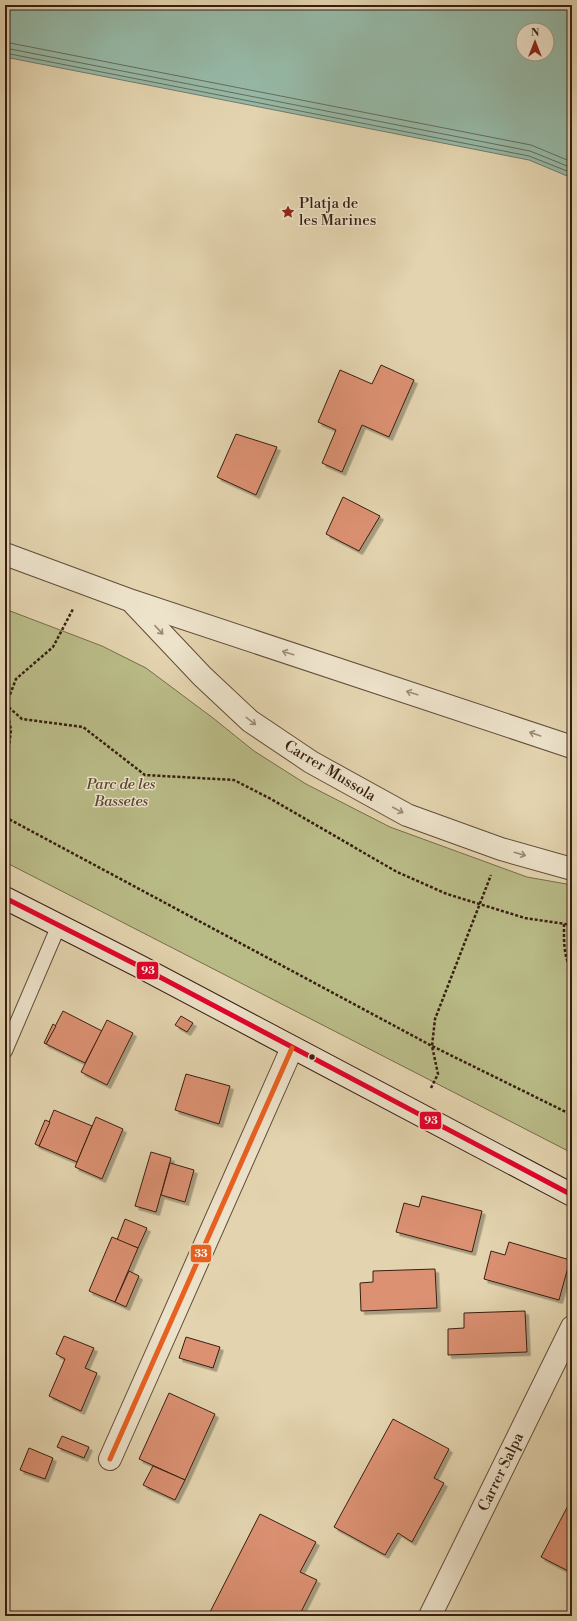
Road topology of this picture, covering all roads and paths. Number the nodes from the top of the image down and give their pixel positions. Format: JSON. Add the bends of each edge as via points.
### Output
{"nodes":[{"id":1,"x":5,"y":554,"type":"edge"},
{"id":2,"x":86,"y":584,"type":"junction"},
{"id":3,"x":132,"y":601,"type":"junction"},
{"id":4,"x":5,"y":705,"type":"edge"},
{"id":5,"x":572,"y":747,"type":"edge"},
{"id":6,"x":5,"y":778,"type":"edge"},
{"id":7,"x":5,"y":817,"type":"edge"},
{"id":8,"x":501,"y":849,"type":"junction"},
{"id":9,"x":572,"y":869,"type":"edge"},
{"id":10,"x":5,"y":898,"type":"edge"},
{"id":11,"x":480,"y":904,"type":"junction"},
{"id":12,"x":564,"y":924,"type":"junction"},
{"id":13,"x":59,"y":925,"type":"junction"},
{"id":14,"x":572,"y":925,"type":"edge"},
{"id":15,"x":572,"y":971,"type":"edge"},
{"id":16,"x":432,"y":1046,"type":"junction"},
{"id":17,"x":292,"y":1048,"type":"junction"},
{"id":18,"x":5,"y":1051,"type":"edge"},
{"id":19,"x":420,"y":1115,"type":"junction"},
{"id":20,"x":572,"y":1115,"type":"edge"},
{"id":21,"x":572,"y":1195,"type":"edge"},
{"id":22,"x":572,"y":1327,"type":"edge"},
{"id":23,"x":110,"y":1459,"type":"dead end"},
{"id":24,"x":430,"y":1616,"type":"edge"}],
"edges":[{"from":1,"to":2,"type":"street","name":"Carrer Mussola"},
{"from":2,"to":3,"type":"street","name":"Carrer Mussola"},
{"from":2,"to":4,"type":"path","via":[[53,647],[16,679]]},
{"from":5,"to":3,"type":"street","name":"Carrer Mussola","one_way":true},
{"from":3,"to":8,"type":"street","name":"Carrer Mussola","one_way":true,"via":[[224,697],[250,721],[281,742],[311,762],[407,815]]},
{"from":4,"to":6,"type":"path","via":[[11,730]]},
{"from":4,"to":11,"type":"path","via":[[22,720],[82,727],[145,775],[234,780],[397,872],[447,894]]},
{"from":7,"to":16,"type":"path"},
{"from":8,"to":9,"type":"street","name":"Carrer Mussola","one_way":true},
{"from":8,"to":11,"type":"path"},
{"from":10,"to":13,"type":"street"},
{"from":11,"to":12,"type":"path","via":[[525,918]]},
{"from":11,"to":16,"type":"path","via":[[435,1019]]},
{"from":12,"to":14,"type":"path"},
{"from":12,"to":15,"type":"path","via":[[564,948]]},
{"from":13,"to":17,"type":"street"},
{"from":13,"to":18,"type":"lane"},
{"from":16,"to":19,"type":"path","via":[[438,1074]]},
{"from":16,"to":20,"type":"path"},
{"from":17,"to":19,"type":"street"},
{"from":17,"to":23,"type":"street"},
{"from":19,"to":21,"type":"street"},
{"from":22,"to":24,"type":"street","name":"Carrer Salpa"}]}
